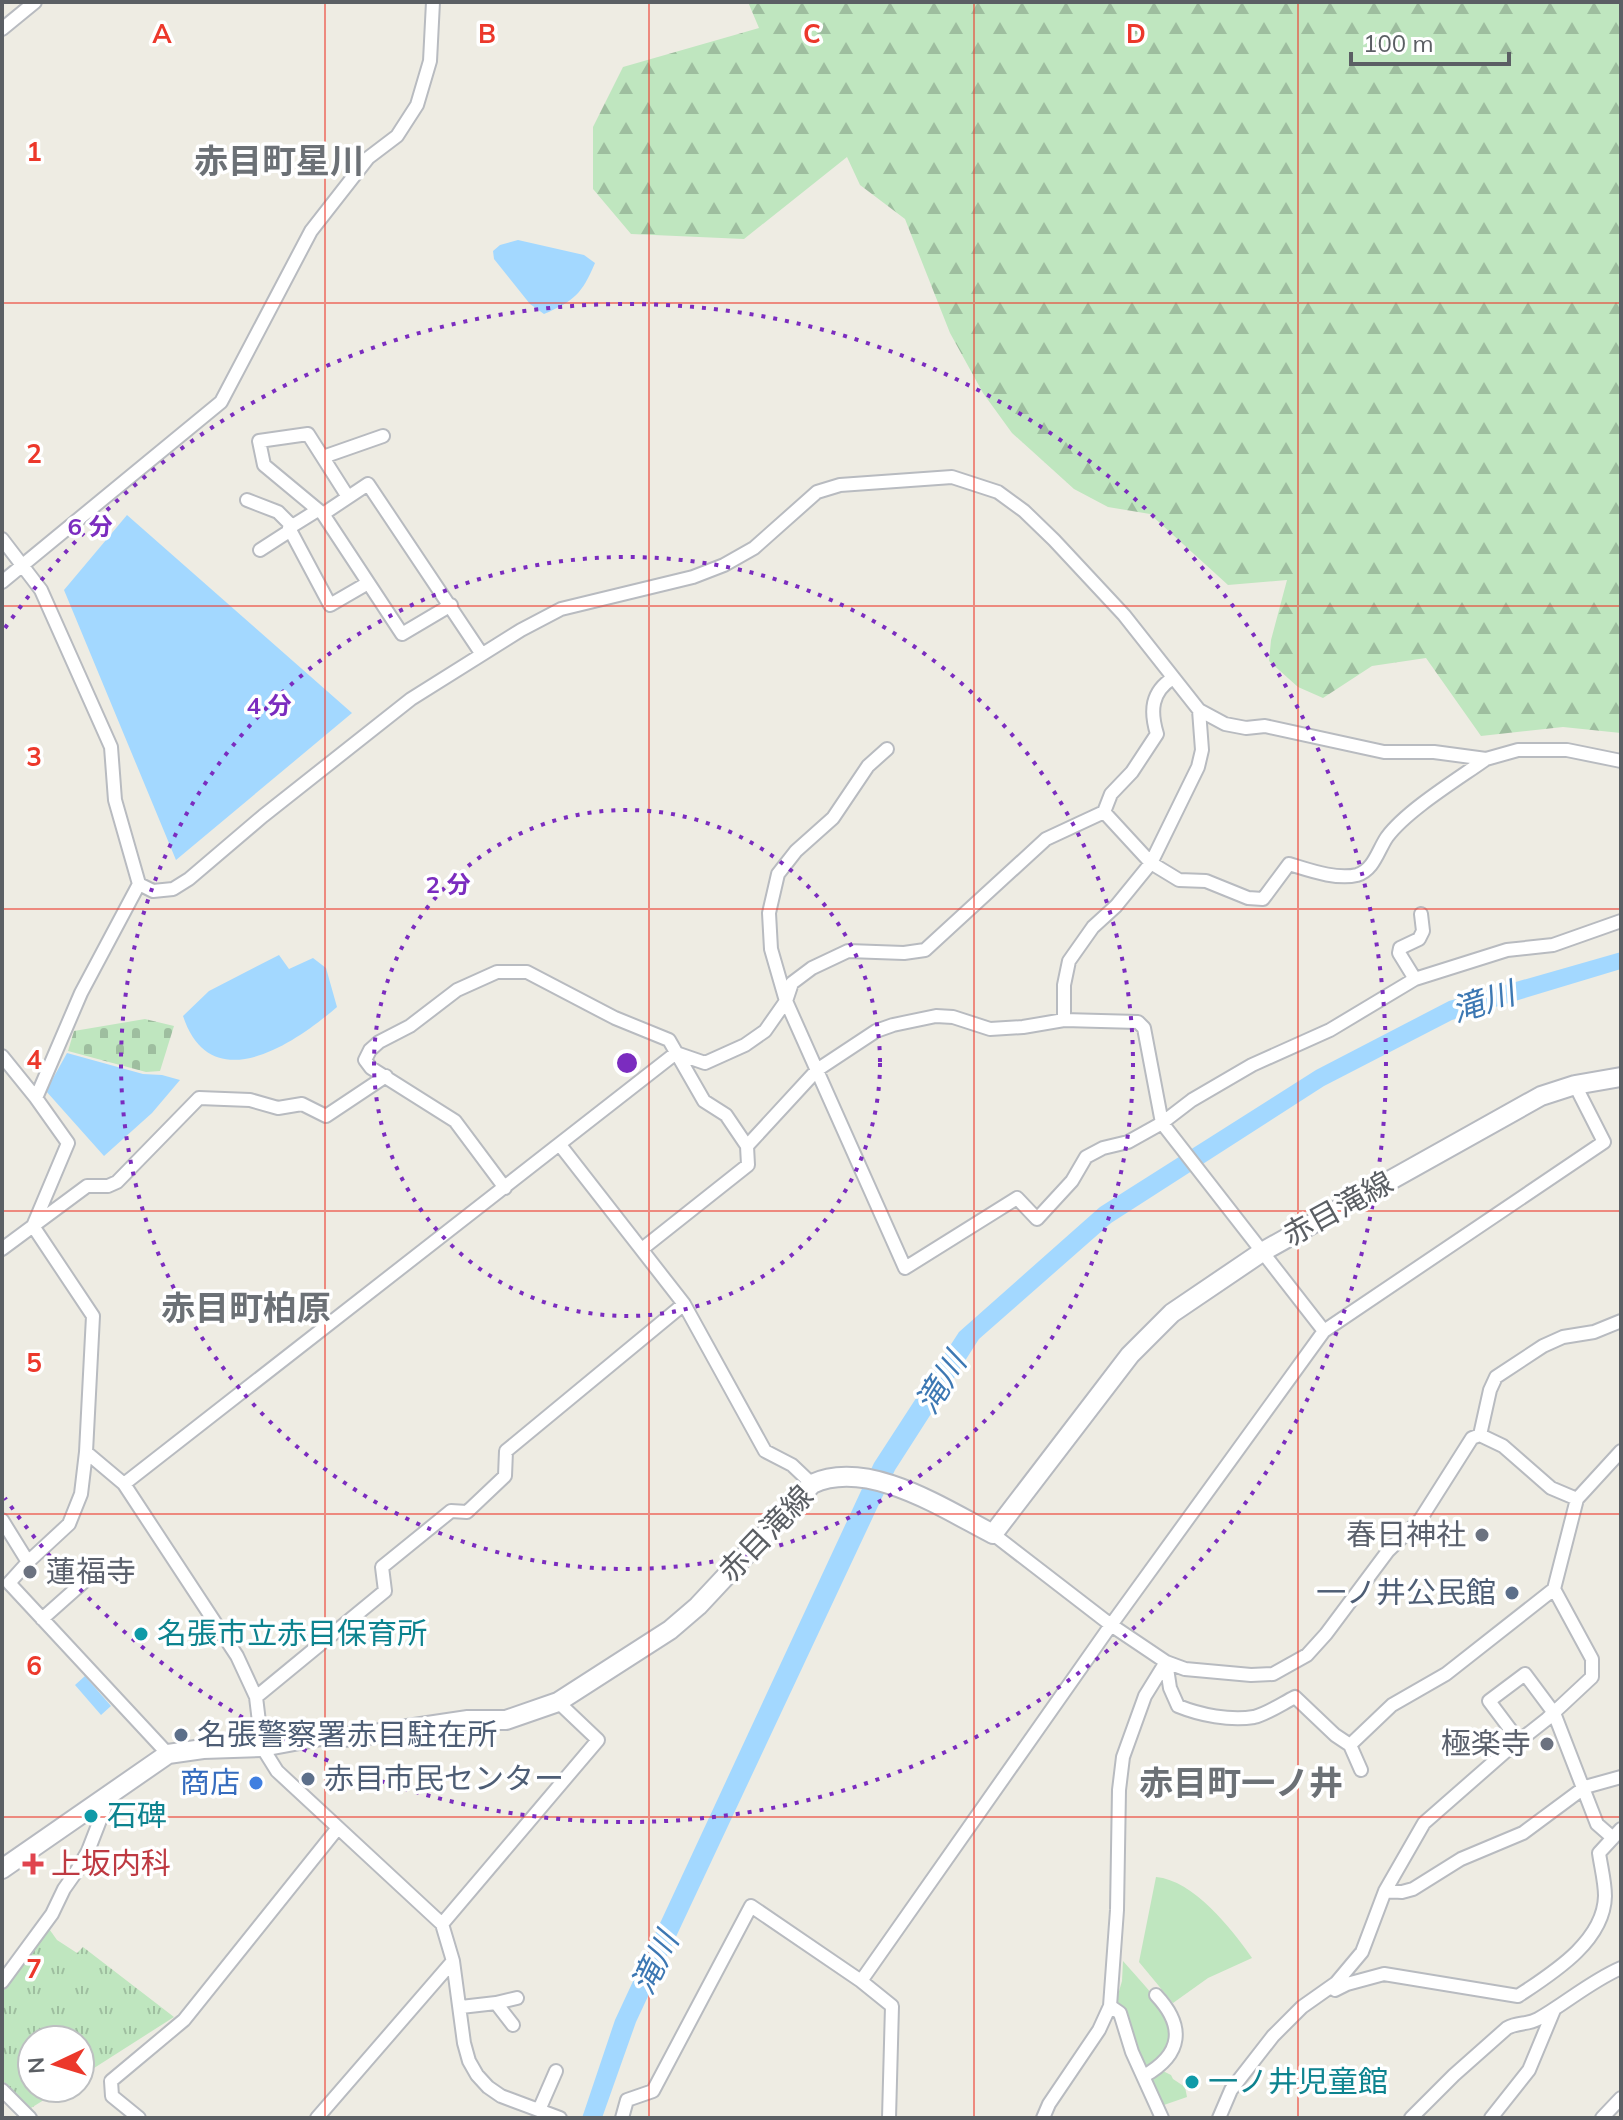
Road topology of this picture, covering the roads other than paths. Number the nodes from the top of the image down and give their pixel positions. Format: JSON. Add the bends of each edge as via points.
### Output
{"nodes":[{"id":1,"x":35,"y":2,"type":"edge"},
{"id":2,"x":433,"y":2,"type":"edge"},
{"id":3,"x":2,"y":29,"type":"edge"},
{"id":4,"x":383,"y":436,"type":"dead end"},
{"id":5,"x":323,"y":457,"type":"junction"},
{"id":6,"x":348,"y":497,"type":"junction"},
{"id":7,"x":247,"y":500,"type":"dead end"},
{"id":8,"x":320,"y":512,"type":"junction"},
{"id":9,"x":292,"y":528,"type":"junction"},
{"id":10,"x":2,"y":539,"type":"edge"},
{"id":11,"x":260,"y":550,"type":"dead end"},
{"id":12,"x":23,"y":566,"type":"junction"},
{"id":13,"x":2,"y":582,"type":"edge"},
{"id":14,"x":368,"y":583,"type":"junction"},
{"id":15,"x":451,"y":605,"type":"junction"},
{"id":16,"x":481,"y":653,"type":"junction"},
{"id":17,"x":1173,"y":678,"type":"junction"},
{"id":18,"x":1199,"y":710,"type":"junction"},
{"id":19,"x":887,"y":749,"type":"dead end"},
{"id":20,"x":1486,"y":759,"type":"junction"},
{"id":21,"x":1621,"y":761,"type":"edge"},
{"id":22,"x":1104,"y":812,"type":"junction"},
{"id":23,"x":1151,"y":863,"type":"junction"},
{"id":24,"x":139,"y":884,"type":"junction"},
{"id":25,"x":1421,"y":914,"type":"dead end"},
{"id":26,"x":1621,"y":921,"type":"edge"},
{"id":27,"x":1415,"y":979,"type":"junction"},
{"id":28,"x":786,"y":1001,"type":"junction"},
{"id":29,"x":1064,"y":1020,"type":"junction"},
{"id":30,"x":676,"y":1053,"type":"junction"},
{"id":31,"x":2,"y":1056,"type":"edge"},
{"id":32,"x":817,"y":1070,"type":"junction"},
{"id":33,"x":386,"y":1076,"type":"junction"},
{"id":34,"x":1621,"y":1077,"type":"edge"},
{"id":35,"x":1575,"y":1085,"type":"junction"},
{"id":36,"x":36,"y":1098,"type":"junction"},
{"id":37,"x":1162,"y":1123,"type":"junction"},
{"id":38,"x":560,"y":1145,"type":"junction"},
{"id":39,"x":747,"y":1146,"type":"junction"},
{"id":40,"x":505,"y":1188,"type":"junction"},
{"id":41,"x":33,"y":1226,"type":"junction"},
{"id":42,"x":2,"y":1249,"type":"edge"},
{"id":43,"x":642,"y":1249,"type":"junction"},
{"id":44,"x":1262,"y":1252,"type":"junction"},
{"id":45,"x":684,"y":1304,"type":"junction"},
{"id":46,"x":1621,"y":1321,"type":"edge"},
{"id":47,"x":1324,"y":1331,"type":"junction"},
{"id":48,"x":1480,"y":1435,"type":"junction"},
{"id":49,"x":1621,"y":1451,"type":"edge"},
{"id":50,"x":86,"y":1452,"type":"junction"},
{"id":51,"x":124,"y":1484,"type":"junction"},
{"id":52,"x":812,"y":1484,"type":"junction"},
{"id":53,"x":1577,"y":1499,"type":"junction"},
{"id":54,"x":2,"y":1520,"type":"edge"},
{"id":55,"x":993,"y":1534,"type":"junction"},
{"id":56,"x":28,"y":1562,"type":"junction"},
{"id":57,"x":97,"y":1570,"type":"dead end"},
{"id":58,"x":5,"y":1580,"type":"edge"},
{"id":59,"x":1554,"y":1589,"type":"junction"},
{"id":60,"x":42,"y":1619,"type":"junction"},
{"id":61,"x":1111,"y":1625,"type":"junction"},
{"id":62,"x":1166,"y":1662,"type":"junction"},
{"id":63,"x":256,"y":1697,"type":"junction"},
{"id":64,"x":558,"y":1702,"type":"junction"},
{"id":65,"x":1554,"y":1713,"type":"junction"},
{"id":66,"x":1519,"y":1741,"type":"junction"},
{"id":67,"x":1350,"y":1745,"type":"junction"},
{"id":68,"x":262,"y":1747,"type":"junction"},
{"id":69,"x":168,"y":1754,"type":"junction"},
{"id":70,"x":1361,"y":1770,"type":"dead end"},
{"id":71,"x":1621,"y":1777,"type":"edge"},
{"id":72,"x":1583,"y":1788,"type":"junction"},
{"id":73,"x":109,"y":1797,"type":"junction"},
{"id":74,"x":337,"y":1829,"type":"junction"},
{"id":75,"x":1617,"y":1834,"type":"edge"},
{"id":76,"x":2,"y":1869,"type":"edge"},
{"id":77,"x":1385,"y":1891,"type":"junction"},
{"id":78,"x":442,"y":1924,"type":"junction"},
{"id":79,"x":453,"y":1961,"type":"junction"},
{"id":80,"x":1621,"y":1968,"type":"edge"},
{"id":81,"x":861,"y":1981,"type":"junction"},
{"id":82,"x":2,"y":1982,"type":"edge"},
{"id":83,"x":1156,"y":1995,"type":"dead end"},
{"id":84,"x":1518,"y":1996,"type":"junction"},
{"id":85,"x":517,"y":1998,"type":"dead end"},
{"id":86,"x":496,"y":2003,"type":"junction"},
{"id":87,"x":1110,"y":2006,"type":"junction"},
{"id":88,"x":461,"y":2007,"type":"junction"},
{"id":89,"x":1302,"y":2007,"type":"junction"},
{"id":90,"x":1554,"y":2010,"type":"junction"},
{"id":91,"x":1515,"y":2023,"type":"junction"},
{"id":92,"x":513,"y":2025,"type":"dead end"},
{"id":93,"x":556,"y":2071,"type":"dead end"},
{"id":94,"x":1144,"y":2076,"type":"junction"},
{"id":95,"x":2,"y":2090,"type":"edge"},
{"id":96,"x":1621,"y":2098,"type":"edge"},
{"id":97,"x":542,"y":2114,"type":"edge"},
{"id":98,"x":30,"y":2118,"type":"edge"},
{"id":99,"x":139,"y":2118,"type":"edge"},
{"id":100,"x":317,"y":2118,"type":"edge"},
{"id":101,"x":560,"y":2118,"type":"edge"},
{"id":102,"x":622,"y":2118,"type":"edge"},
{"id":103,"x":889,"y":2118,"type":"edge"},
{"id":104,"x":1043,"y":2118,"type":"edge"},
{"id":105,"x":1162,"y":2118,"type":"edge"},
{"id":106,"x":1219,"y":2118,"type":"edge"},
{"id":107,"x":1411,"y":2118,"type":"edge"},
{"id":108,"x":1491,"y":2118,"type":"edge"},
{"id":109,"x":1602,"y":2118,"type":"edge"}],
"edges":[{"from":1,"to":3,"type":"street"},
{"from":2,"to":12,"type":"street","via":[[430,61],[417,105],[397,136],[368,158],[311,231],[221,402]]},
{"from":4,"to":5,"type":"street"},
{"from":5,"to":6,"type":"street"},
{"from":5,"to":8,"type":"street","via":[[308,434],[259,441],[264,465]]},
{"from":6,"to":8,"type":"street"},
{"from":6,"to":15,"type":"street","via":[[368,484]]},
{"from":7,"to":9,"type":"street","via":[[278,512]]},
{"from":8,"to":9,"type":"street"},
{"from":8,"to":14,"type":"street"},
{"from":9,"to":11,"type":"street"},
{"from":9,"to":14,"type":"street","via":[[330,605]]},
{"from":10,"to":12,"type":"street"},
{"from":12,"to":13,"type":"street"},
{"from":12,"to":24,"type":"street","via":[[41,590],[111,747],[115,800]]},
{"from":14,"to":15,"type":"street","via":[[402,634]]},
{"from":15,"to":16,"type":"street"},
{"from":16,"to":17,"type":"street","via":[[561,609],[724,565],[754,548],[817,492],[840,485],[952,477],[998,492],[1024,511],[1124,615]]},
{"from":16,"to":24,"type":"street","via":[[411,699],[189,879],[173,889],[153,891]]},
{"from":17,"to":18,"type":"street"},
{"from":17,"to":22,"type":"street","via":[[1162,685],[1151,714],[1157,734],[1111,794]]},
{"from":18,"to":20,"type":"street","via":[[1225,724],[1265,726],[1384,752]]},
{"from":18,"to":23,"type":"street","via":[[1198,767]]},
{"from":19,"to":28,"type":"street","via":[[868,766],[833,818],[778,874],[769,913],[771,949]]},
{"from":20,"to":21,"type":"street","via":[[1518,750],[1567,750]]},
{"from":20,"to":23,"type":"street","via":[[1405,819],[1366,871],[1354,876],[1289,864],[1263,899],[1206,881],[1179,880]]},
{"from":22,"to":23,"type":"street"},
{"from":22,"to":28,"type":"street","via":[[1046,839],[925,950],[848,951],[792,983]]},
{"from":23,"to":29,"type":"street","via":[[1069,961]]},
{"from":24,"to":36,"type":"street","via":[[81,993]]},
{"from":25,"to":27,"type":"street","via":[[1419,939],[1399,953]]},
{"from":26,"to":27,"type":"street","via":[[1553,945],[1507,950]]},
{"from":27,"to":37,"type":"street","via":[[1330,1030],[1240,1072]]},
{"from":28,"to":30,"type":"street","via":[[765,1031],[745,1045],[705,1063]]},
{"from":28,"to":32,"type":"street"},
{"from":29,"to":32,"type":"street","via":[[990,1029],[936,1016],[876,1031]]},
{"from":29,"to":37,"type":"street","via":[[1138,1022],[1144,1028]]},
{"from":30,"to":33,"type":"street","via":[[669,1040],[527,972],[497,972],[457,990],[370,1050],[365,1060]]},
{"from":30,"to":38,"type":"street"},
{"from":30,"to":39,"type":"street","via":[[704,1101],[726,1115]]},
{"from":31,"to":36,"type":"street"},
{"from":32,"to":37,"type":"street","via":[[905,1268],[1017,1198],[1037,1219],[1086,1157]]},
{"from":32,"to":39,"type":"street"},
{"from":33,"to":40,"type":"street","via":[[455,1121]]},
{"from":33,"to":41,"type":"street","via":[[326,1116],[302,1104],[278,1108],[250,1100],[199,1098],[117,1182],[87,1186]]},
{"from":34,"to":35,"type":"main road","name":"赤目滝線"},
{"from":35,"to":44,"type":"main road","name":"赤目滝線","via":[[1541,1096]]},
{"from":35,"to":47,"type":"street","via":[[1604,1142]]},
{"from":36,"to":41,"type":"street","via":[[68,1143]]},
{"from":37,"to":44,"type":"street"},
{"from":38,"to":40,"type":"street"},
{"from":38,"to":43,"type":"street"},
{"from":39,"to":43,"type":"street","via":[[748,1165]]},
{"from":40,"to":51,"type":"street"},
{"from":41,"to":42,"type":"street"},
{"from":41,"to":50,"type":"street","via":[[93,1316]]},
{"from":43,"to":45,"type":"street"},
{"from":44,"to":47,"type":"street"},
{"from":44,"to":55,"type":"main road","name":"赤目滝線","via":[[1172,1313],[1130,1355]]},
{"from":45,"to":52,"type":"street","via":[[765,1451],[792,1465]]},
{"from":45,"to":63,"type":"street","via":[[506,1451],[505,1476],[467,1512],[451,1511],[382,1567],[385,1591]]},
{"from":46,"to":48,"type":"street","via":[[1563,1337],[1496,1377]]},
{"from":47,"to":61,"type":"street"},
{"from":48,"to":53,"type":"street","via":[[1503,1446],[1551,1488]]},
{"from":48,"to":62,"type":"street","via":[[1472,1438],[1420,1520],[1388,1551],[1307,1655],[1273,1674],[1185,1669]]},
{"from":49,"to":53,"type":"street"},
{"from":50,"to":51,"type":"street"},
{"from":50,"to":56,"type":"street","via":[[81,1494],[69,1524]]},
{"from":51,"to":63,"type":"street","via":[[237,1656]]},
{"from":52,"to":55,"type":"main road","name":"赤目滝線","via":[[845,1477],[895,1484]]},
{"from":52,"to":64,"type":"main road","name":"赤目滝線","via":[[698,1606]]},
{"from":53,"to":59,"type":"street"},
{"from":54,"to":56,"type":"street"},
{"from":55,"to":61,"type":"street"},
{"from":56,"to":58,"type":"street"},
{"from":57,"to":60,"type":"street"},
{"from":58,"to":60,"type":"street"},
{"from":59,"to":65,"type":"street","via":[[1593,1670]]},
{"from":59,"to":67,"type":"street","via":[[1446,1674],[1392,1705]]},
{"from":60,"to":69,"type":"street"},
{"from":61,"to":62,"type":"street"},
{"from":61,"to":81,"type":"street"},
{"from":62,"to":67,"type":"street","via":[[1178,1706],[1226,1717],[1256,1716],[1295,1697]]},
{"from":62,"to":87,"type":"street","via":[[1145,1696],[1123,1757]]},
{"from":63,"to":68,"type":"street"},
{"from":64,"to":68,"type":"main road","name":"赤目滝線","via":[[506,1720],[321,1736]]},
{"from":64,"to":78,"type":"street","via":[[598,1740]]},
{"from":65,"to":66,"type":"street"},
{"from":65,"to":66,"type":"street","via":[[1525,1674],[1489,1701]]},
{"from":65,"to":72,"type":"street"},
{"from":66,"to":77,"type":"street","via":[[1424,1823]]},
{"from":67,"to":70,"type":"street"},
{"from":68,"to":69,"type":"main road","name":"赤目滝線"},
{"from":68,"to":74,"type":"street","via":[[277,1771]]},
{"from":69,"to":73,"type":"main road","name":"赤目滝線"},
{"from":71,"to":72,"type":"street"},
{"from":72,"to":75,"type":"street","via":[[1597,1824]]},
{"from":72,"to":77,"type":"street","via":[[1523,1833],[1461,1859],[1413,1889]]},
{"from":73,"to":76,"type":"main road","name":"赤目滝線"},
{"from":73,"to":82,"type":"street","via":[[88,1851],[52,1914]]},
{"from":74,"to":78,"type":"street"},
{"from":74,"to":99,"type":"street","via":[[184,2020],[111,2081],[112,2096]]},
{"from":75,"to":84,"type":"street","via":[[1599,1853],[1605,1898],[1591,1934],[1581,1948]]},
{"from":77,"to":89,"type":"street","via":[[1362,1952],[1336,1983]]},
{"from":78,"to":79,"type":"street"},
{"from":79,"to":88,"type":"street"},
{"from":79,"to":100,"type":"street"},
{"from":80,"to":90,"type":"street"},
{"from":81,"to":102,"type":"street","via":[[751,1906],[653,2091],[627,2100]]},
{"from":81,"to":103,"type":"street","via":[[892,2006]]},
{"from":83,"to":94,"type":"street","via":[[1169,2008],[1175,2040],[1166,2059]]},
{"from":84,"to":89,"type":"street","via":[[1384,1974],[1347,1984]]},
{"from":84,"to":91,"type":"street"},
{"from":85,"to":86,"type":"street"},
{"from":86,"to":88,"type":"street"},
{"from":86,"to":92,"type":"street"},
{"from":87,"to":94,"type":"street","via":[[1120,2013]]},
{"from":87,"to":104,"type":"street"},
{"from":88,"to":97,"type":"street","via":[[464,2043],[477,2075],[501,2096]]},
{"from":89,"to":106,"type":"street","via":[[1231,2090]]},
{"from":90,"to":91,"type":"street","via":[[1528,2024]]},
{"from":90,"to":108,"type":"street","via":[[1529,2070]]},
{"from":91,"to":107,"type":"street"},
{"from":93,"to":97,"type":"street"},
{"from":94,"to":105,"type":"street"},
{"from":95,"to":98,"type":"street"},
{"from":96,"to":109,"type":"street"},
{"from":97,"to":101,"type":"street"}]}
